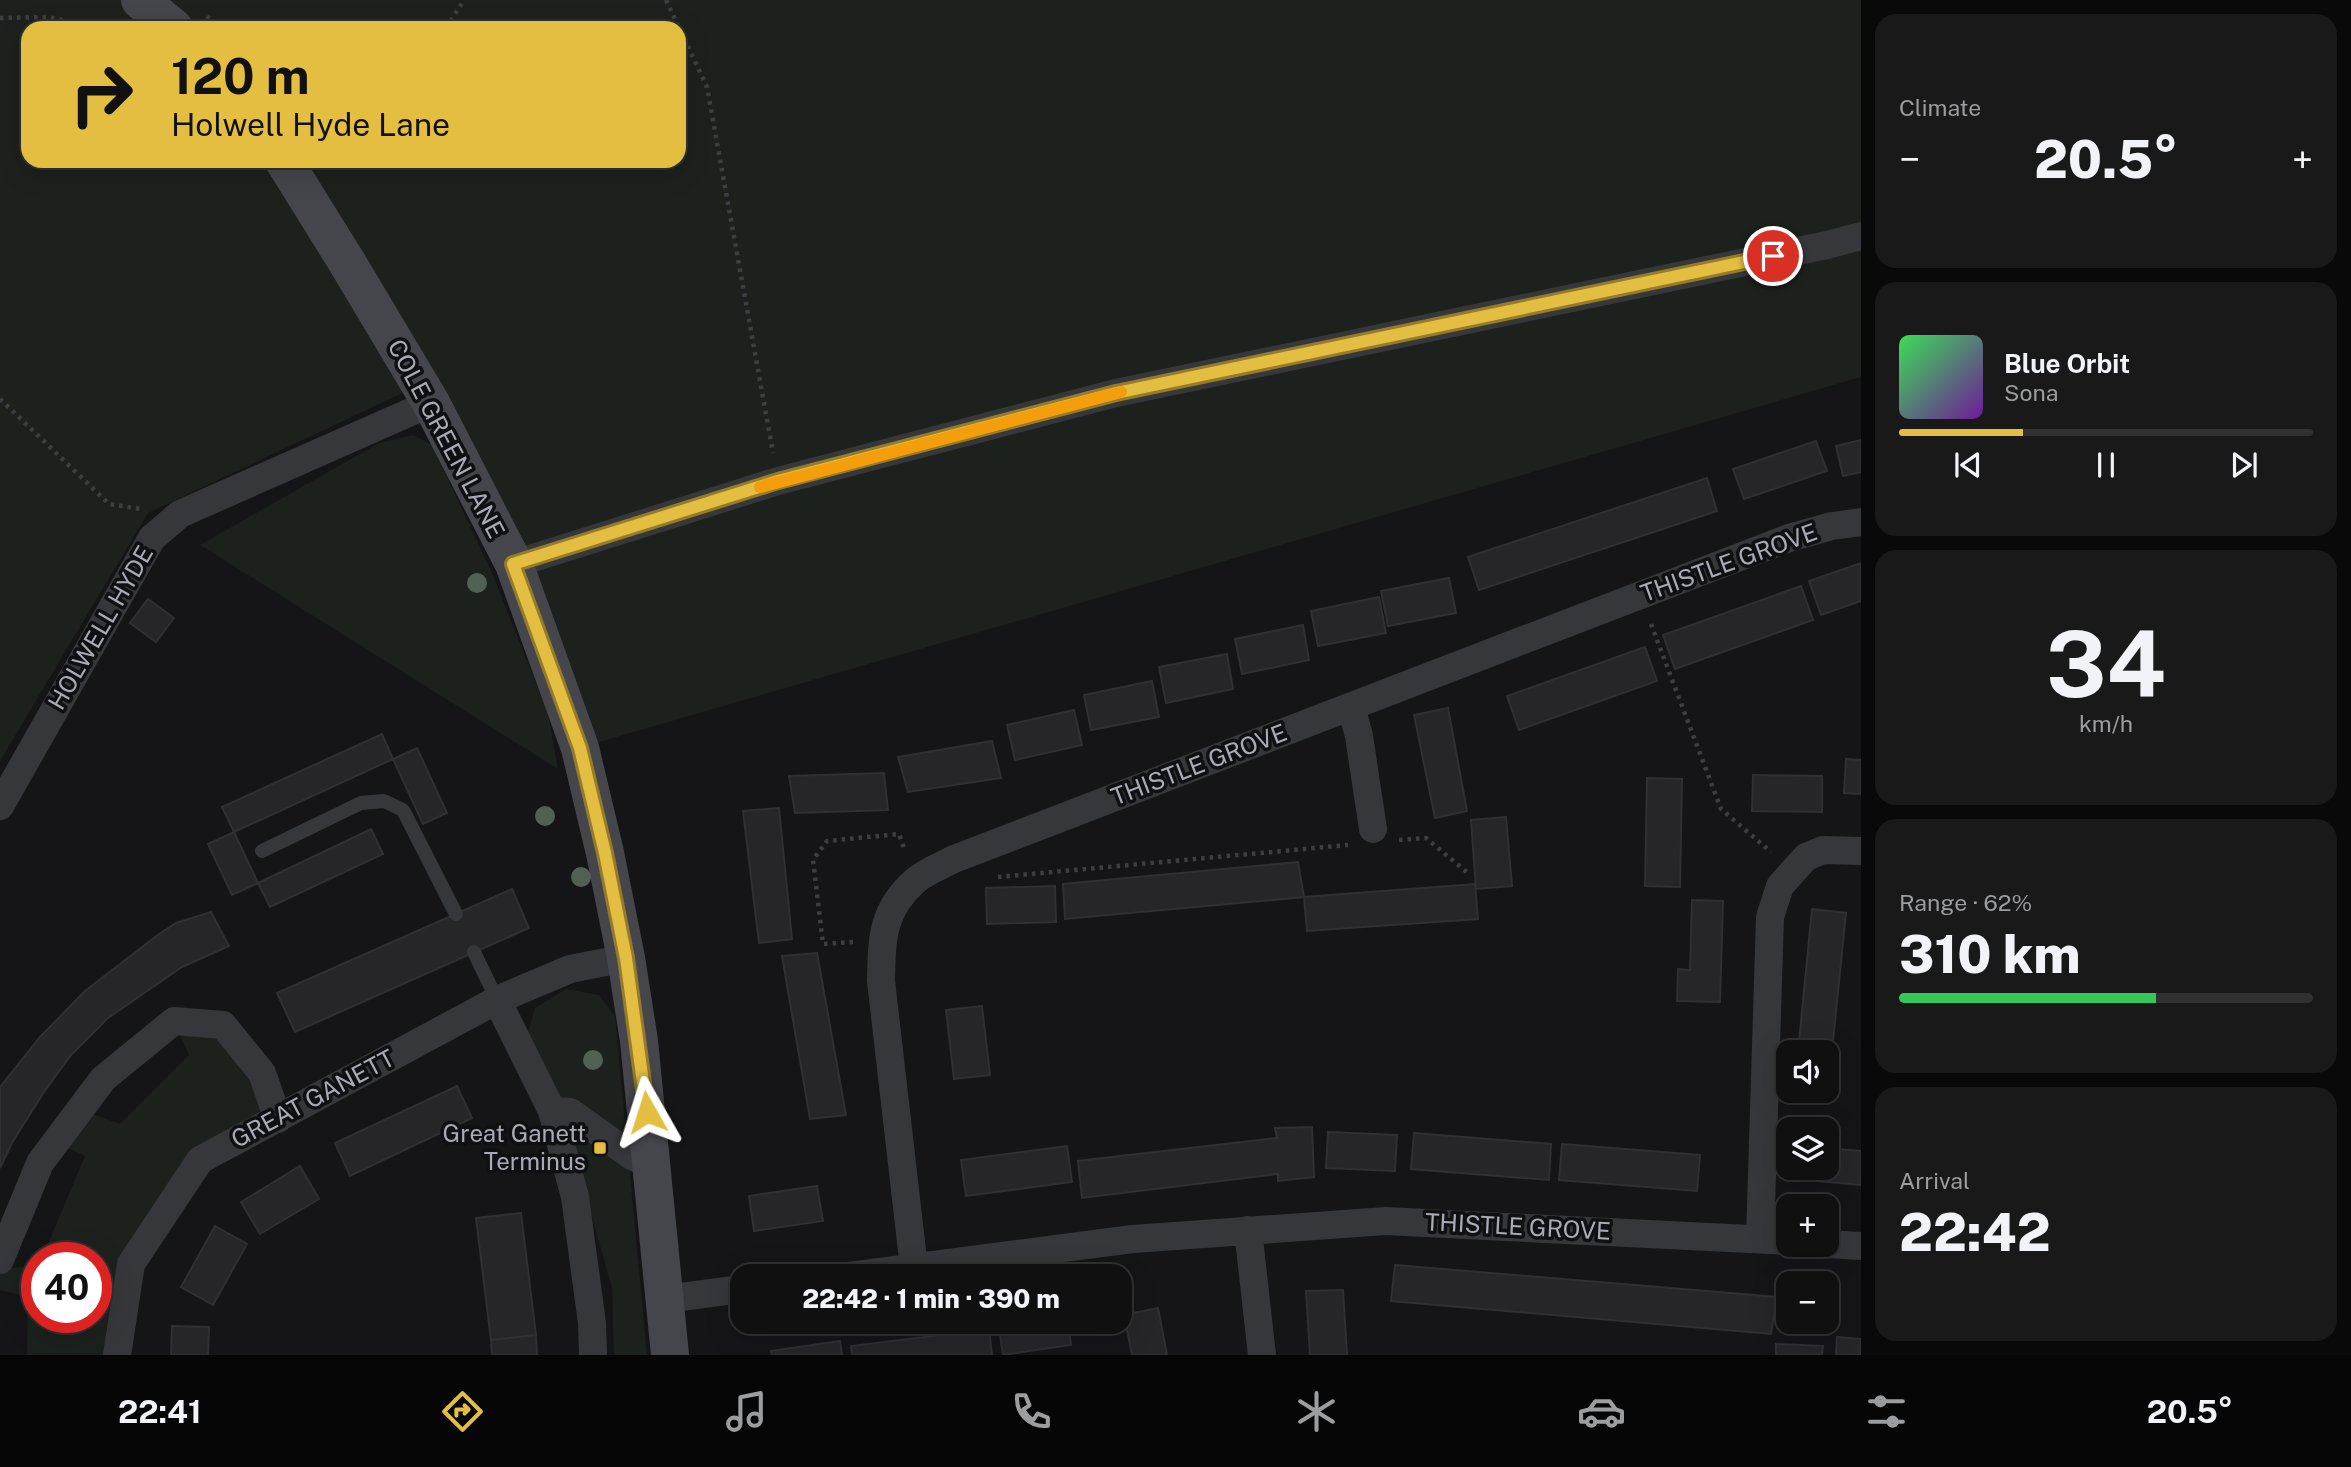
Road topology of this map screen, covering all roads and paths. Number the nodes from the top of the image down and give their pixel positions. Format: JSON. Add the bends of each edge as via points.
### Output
{"nodes":[{"id":1,"x":140,"y":0,"type":"edge"},
{"id":2,"x":464,"y":0,"type":"edge"},
{"id":3,"x":666,"y":0,"type":"edge"},
{"id":4,"x":0,"y":18,"type":"edge"},
{"id":5,"x":66,"y":21,"type":"edge"},
{"id":6,"x":166,"y":21,"type":"edge"},
{"id":7,"x":450,"y":21,"type":"edge"},
{"id":8,"x":676,"y":21,"type":"edge"},
{"id":9,"x":686,"y":42,"type":"edge"},
{"id":10,"x":288,"y":168,"type":"edge"},
{"id":11,"x":1861,"y":236,"type":"edge"},
{"id":12,"x":0,"y":399,"type":"edge"},
{"id":13,"x":431,"y":403,"type":"junction"},
{"id":14,"x":778,"y":481,"type":"junction"},
{"id":15,"x":180,"y":514,"type":"junction"},
{"id":16,"x":1861,"y":522,"type":"edge"},
{"id":17,"x":513,"y":564,"type":"junction"},
{"id":18,"x":1640,"y":596,"type":"junction"},
{"id":19,"x":1351,"y":707,"type":"junction"},
{"id":20,"x":0,"y":806,"type":"edge"},
{"id":21,"x":1374,"y":838,"type":"junction"},
{"id":22,"x":262,"y":851,"type":"dead end"},
{"id":23,"x":1861,"y":851,"type":"edge"},
{"id":24,"x":1793,"y":871,"type":"junction"},
{"id":25,"x":1469,"y":874,"type":"dead end"},
{"id":26,"x":994,"y":877,"type":"dead end"},
{"id":27,"x":916,"y":880,"type":"junction"},
{"id":28,"x":456,"y":914,"type":"dead end"},
{"id":29,"x":882,"y":940,"type":"junction"},
{"id":30,"x":474,"y":952,"type":"dead end"},
{"id":31,"x":626,"y":958,"type":"junction"},
{"id":32,"x":497,"y":1000,"type":"junction"},
{"id":33,"x":552,"y":1111,"type":"junction"},
{"id":34,"x":278,"y":1119,"type":"junction"},
{"id":35,"x":653,"y":1166,"type":"junction"},
{"id":36,"x":1248,"y":1230,"type":"junction"},
{"id":37,"x":1760,"y":1239,"type":"junction"},
{"id":38,"x":1776,"y":1240,"type":"edge"},
{"id":39,"x":1839,"y":1245,"type":"edge"},
{"id":40,"x":1861,"y":1246,"type":"edge"},
{"id":41,"x":0,"y":1260,"type":"edge"},
{"id":42,"x":914,"y":1264,"type":"edge"},
{"id":43,"x":944,"y":1264,"type":"edge"},
{"id":44,"x":730,"y":1290,"type":"edge"},
{"id":45,"x":665,"y":1298,"type":"junction"},
{"id":46,"x":117,"y":1355,"type":"edge"},
{"id":47,"x":593,"y":1355,"type":"edge"},
{"id":48,"x":670,"y":1355,"type":"edge"},
{"id":49,"x":1262,"y":1355,"type":"edge"}],
"edges":[{"from":1,"to":6,"type":"street"},
{"from":2,"to":7,"type":"path"},
{"from":3,"to":8,"type":"path"},
{"from":4,"to":5,"type":"path"},
{"from":9,"to":14,"type":"path","via":[[707,87]]},
{"from":10,"to":13,"type":"street","name":"COLE GREEN LANE"},
{"from":11,"to":14,"type":"street","via":[[1116,393]]},
{"from":12,"to":15,"type":"path","via":[[109,504]]},
{"from":13,"to":15,"type":"street","name":"HOLWELL HYDE"},
{"from":13,"to":17,"type":"street","name":"COLE GREEN LANE"},
{"from":14,"to":17,"type":"street"},
{"from":15,"to":20,"type":"street","name":"HOLWELL HYDE","via":[[152,538]]},
{"from":16,"to":18,"type":"street","name":"THISTLE GROVE","via":[[1789,538]]},
{"from":17,"to":31,"type":"street","name":"COLE GREEN LANE","via":[[580,748]]},
{"from":18,"to":19,"type":"street","name":"THISTLE GROVE"},
{"from":18,"to":24,"type":"path","via":[[1721,809]]},
{"from":19,"to":21,"type":"street"},
{"from":19,"to":27,"type":"street","name":"THISTLE GROVE","via":[[954,859]]},
{"from":21,"to":25,"type":"path","via":[[1426,838]]},
{"from":21,"to":26,"type":"path"},
{"from":22,"to":28,"type":"lane","via":[[361,803],[384,801],[403,810]]},
{"from":23,"to":24,"type":"street","via":[[1823,850],[1806,857]]},
{"from":24,"to":37,"type":"street","via":[[1780,886],[1770,917]]},
{"from":27,"to":29,"type":"street","name":"THISTLE GROVE","via":[[890,911]]},
{"from":27,"to":29,"type":"path","via":[[899,834],[827,841],[813,860],[823,944]]},
{"from":29,"to":42,"type":"street","name":"THISTLE GROVE","via":[[881,981]]},
{"from":30,"to":32,"type":"lane"},
{"from":31,"to":32,"type":"street","name":"GREAT GANETT","via":[[570,969]]},
{"from":31,"to":35,"type":"street","name":"COLE GREEN LANE"},
{"from":32,"to":33,"type":"street"},
{"from":32,"to":34,"type":"street","name":"GREAT GANETT"},
{"from":33,"to":35,"type":"street","via":[[570,1112]]},
{"from":33,"to":47,"type":"street","via":[[575,1197]]},
{"from":34,"to":41,"type":"street","via":[[262,1073],[223,1025],[174,1021],[103,1079],[40,1163]]},
{"from":34,"to":46,"type":"street","name":"GREAT GANETT","via":[[200,1160],[131,1264]]},
{"from":35,"to":45,"type":"street","name":"COLE GREEN LANE"},
{"from":36,"to":37,"type":"street","name":"THISTLE GROVE","via":[[1386,1221]]},
{"from":36,"to":43,"type":"street","name":"THISTLE GROVE","via":[[1133,1239]]},
{"from":36,"to":49,"type":"street"},
{"from":37,"to":38,"type":"street","name":"THISTLE GROVE"},
{"from":39,"to":40,"type":"street"},
{"from":44,"to":45,"type":"street"},
{"from":45,"to":48,"type":"street","name":"COLE GREEN LANE"}]}
